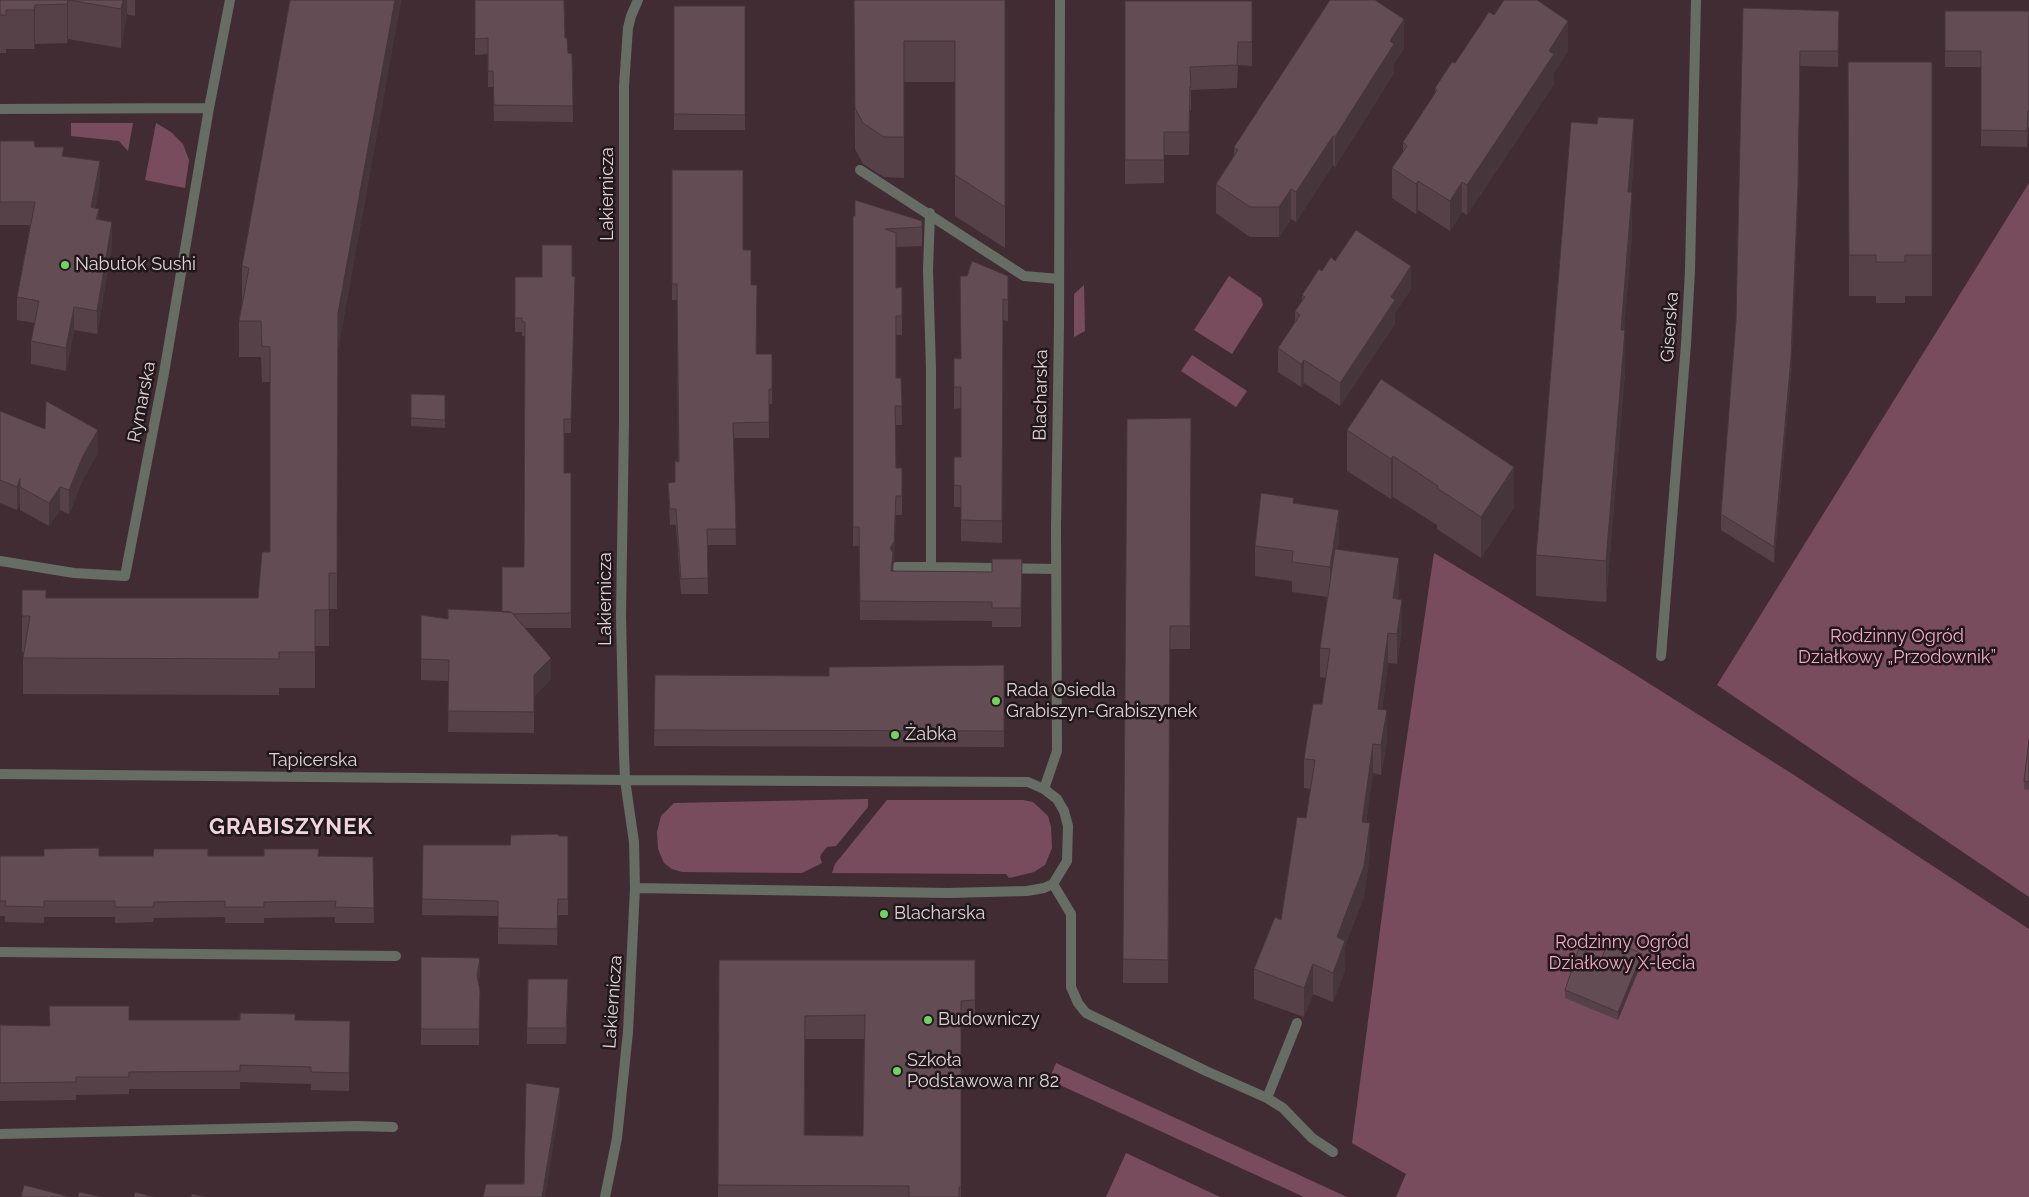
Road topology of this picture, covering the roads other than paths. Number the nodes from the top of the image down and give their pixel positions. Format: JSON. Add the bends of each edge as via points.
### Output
{"nodes":[{"id":1,"x":230,"y":0,"type":"edge"},
{"id":2,"x":638,"y":0,"type":"edge"},
{"id":3,"x":1060,"y":0,"type":"edge"},
{"id":4,"x":1696,"y":0,"type":"edge"},
{"id":5,"x":209,"y":108,"type":"junction"},
{"id":6,"x":0,"y":109,"type":"edge"},
{"id":7,"x":860,"y":170,"type":"dead end"},
{"id":8,"x":930,"y":213,"type":"junction"},
{"id":9,"x":1059,"y":279,"type":"junction"},
{"id":10,"x":0,"y":561,"type":"edge"},
{"id":11,"x":897,"y":567,"type":"dead end"},
{"id":12,"x":931,"y":567,"type":"junction"},
{"id":13,"x":1056,"y":569,"type":"junction"},
{"id":14,"x":1661,"y":656,"type":"dead end"},
{"id":15,"x":0,"y":774,"type":"edge"},
{"id":16,"x":625,"y":780,"type":"junction"},
{"id":17,"x":1044,"y":789,"type":"junction"},
{"id":18,"x":1053,"y":884,"type":"junction"},
{"id":19,"x":635,"y":888,"type":"junction"},
{"id":20,"x":0,"y":952,"type":"edge"},
{"id":21,"x":396,"y":956,"type":"dead end"},
{"id":22,"x":1297,"y":1023,"type":"dead end"},
{"id":23,"x":1267,"y":1098,"type":"junction"},
{"id":24,"x":393,"y":1126,"type":"dead end"},
{"id":25,"x":0,"y":1134,"type":"edge"},
{"id":26,"x":1333,"y":1152,"type":"dead end"},
{"id":27,"x":605,"y":1197,"type":"edge"}],
"edges":[{"from":1,"to":5,"type":"street","name":"Rymarska"},
{"from":2,"to":16,"type":"street","name":"Lakiernicza","via":[[628,28],[624,86],[621,616]]},
{"from":3,"to":9,"type":"street","name":"Blacharska"},
{"from":4,"to":14,"type":"street","name":"Giserska","via":[[1690,270]]},
{"from":5,"to":6,"type":"street"},
{"from":5,"to":10,"type":"street","name":"Rymarska","via":[[165,368],[125,576],[74,573]]},
{"from":7,"to":8,"type":"street"},
{"from":8,"to":9,"type":"street","via":[[1024,276]]},
{"from":8,"to":12,"type":"street"},
{"from":9,"to":13,"type":"street","name":"Blacharska"},
{"from":11,"to":12,"type":"street"},
{"from":12,"to":13,"type":"street"},
{"from":13,"to":17,"type":"street","name":"Blacharska","via":[[1057,751]]},
{"from":15,"to":16,"type":"street","name":"Tapicerska"},
{"from":16,"to":17,"type":"street","via":[[1028,782]]},
{"from":16,"to":19,"type":"street","name":"Lakiernicza","via":[[634,842]]},
{"from":17,"to":18,"type":"street","via":[[1057,798],[1068,826],[1068,861]]},
{"from":18,"to":19,"type":"street","via":[[1027,891],[948,892]]},
{"from":18,"to":23,"type":"street","via":[[1071,914],[1071,987],[1086,1013]]},
{"from":19,"to":27,"type":"street","name":"Lakiernicza","via":[[628,1032],[617,1138]]},
{"from":20,"to":21,"type":"street"},
{"from":22,"to":23,"type":"street"},
{"from":23,"to":26,"type":"street"},
{"from":24,"to":25,"type":"street"}]}
